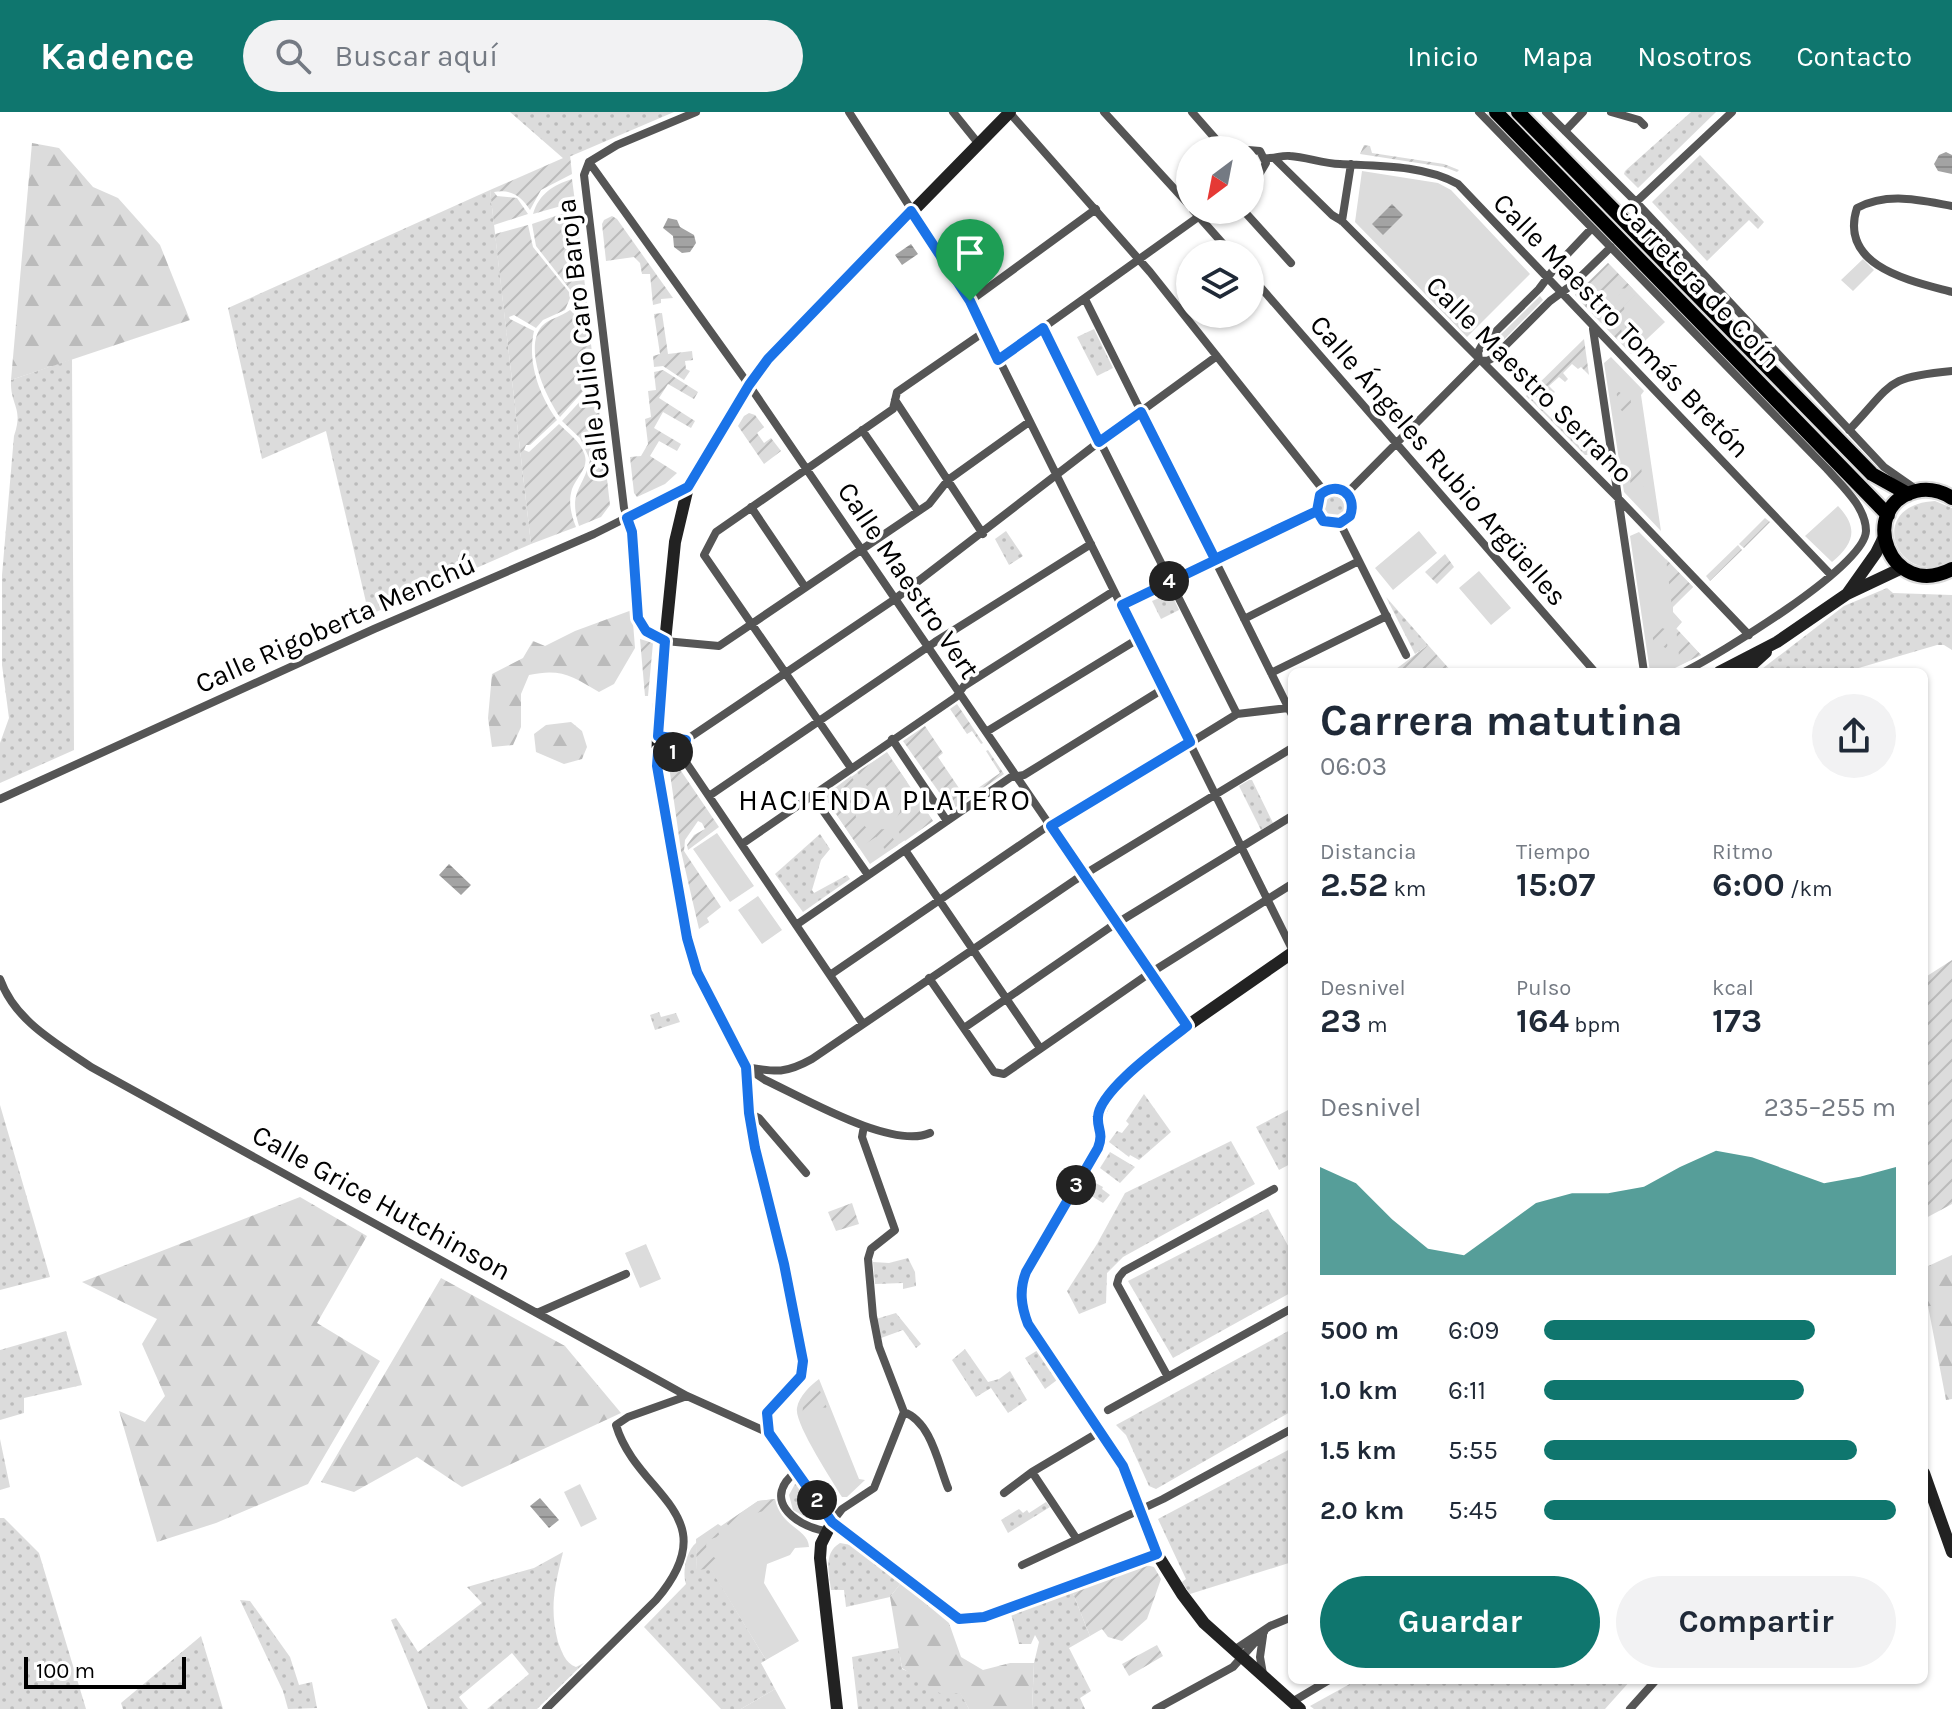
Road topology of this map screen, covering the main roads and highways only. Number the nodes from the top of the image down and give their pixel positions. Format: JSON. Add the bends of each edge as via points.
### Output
{"nodes":[{"id":1,"x":1496,"y":112,"type":"edge"},
{"id":2,"x":1518,"y":112,"type":"edge"},
{"id":3,"x":1913,"y":492,"type":"junction"},
{"id":4,"x":1950,"y":495,"type":"edge"},
{"id":5,"x":1888,"y":515,"type":"junction"},
{"id":6,"x":1952,"y":569,"type":"edge"}],
"edges":[{"from":1,"to":5,"type":"main road","name":"Carretera de Coín"},
{"from":2,"to":3,"type":"main road","via":[[1872,474]]},
{"from":3,"to":4,"type":"main road"},
{"from":3,"to":5,"type":"main road"},
{"from":5,"to":6,"type":"main road","via":[[1886,549],[1902,568],[1928,577]]}]}
